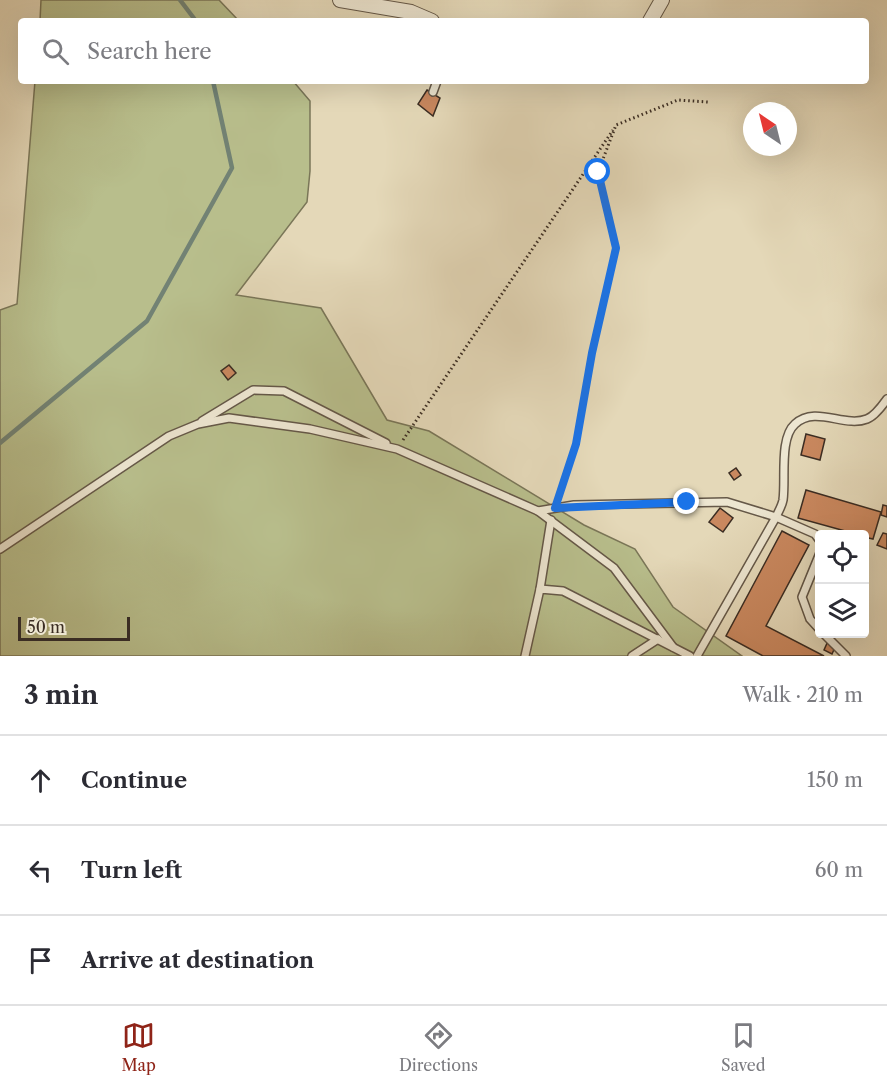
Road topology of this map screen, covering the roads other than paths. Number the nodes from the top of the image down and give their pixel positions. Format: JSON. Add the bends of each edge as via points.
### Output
{"nodes":[{"id":1,"x":340,"y":0,"type":"edge"},
{"id":2,"x":662,"y":0,"type":"edge"},
{"id":3,"x":425,"y":18,"type":"edge"},
{"id":4,"x":652,"y":18,"type":"edge"},
{"id":5,"x":436,"y":84,"type":"edge"},
{"id":6,"x":434,"y":92,"type":"dead end"},
{"id":7,"x":887,"y":399,"type":"edge"},
{"id":8,"x":198,"y":424,"type":"junction"},
{"id":9,"x":397,"y":449,"type":"junction"},
{"id":10,"x":538,"y":511,"type":"junction"},
{"id":11,"x":776,"y":517,"type":"junction"},
{"id":12,"x":551,"y":520,"type":"junction"},
{"id":13,"x":815,"y":534,"type":"edge"},
{"id":14,"x":0,"y":549,"type":"edge"},
{"id":15,"x":815,"y":563,"type":"edge"},
{"id":16,"x":540,"y":589,"type":"junction"},
{"id":17,"x":815,"y":625,"type":"edge"},
{"id":18,"x":829,"y":638,"type":"edge"},
{"id":19,"x":658,"y":639,"type":"junction"},
{"id":20,"x":673,"y":647,"type":"junction"},
{"id":21,"x":686,"y":655,"type":"edge"},
{"id":22,"x":525,"y":656,"type":"edge"},
{"id":23,"x":632,"y":656,"type":"edge"},
{"id":24,"x":697,"y":656,"type":"edge"},
{"id":25,"x":846,"y":656,"type":"edge"}],
"edges":[{"from":1,"to":3,"type":"street"},
{"from":2,"to":4,"type":"street"},
{"from":5,"to":6,"type":"lane"},
{"from":7,"to":11,"type":"lane","via":[[867,418],[819,416],[800,419],[792,426],[786,438],[782,502]]},
{"from":8,"to":9,"type":"lane","via":[[229,418],[310,429]]},
{"from":8,"to":9,"type":"lane","via":[[254,390],[284,391]]},
{"from":8,"to":14,"type":"lane","via":[[169,436]]},
{"from":9,"to":10,"type":"lane"},
{"from":10,"to":11,"type":"lane","via":[[596,504],[727,502]]},
{"from":10,"to":12,"type":"lane"},
{"from":11,"to":13,"type":"lane"},
{"from":11,"to":24,"type":"lane"},
{"from":12,"to":16,"type":"lane"},
{"from":12,"to":20,"type":"lane","via":[[614,568]]},
{"from":15,"to":17,"type":"lane","via":[[802,597]]},
{"from":16,"to":19,"type":"lane","via":[[563,591]]},
{"from":16,"to":22,"type":"lane"},
{"from":18,"to":25,"type":"lane"},
{"from":19,"to":20,"type":"lane"},
{"from":19,"to":23,"type":"lane"},
{"from":20,"to":21,"type":"lane"}]}
